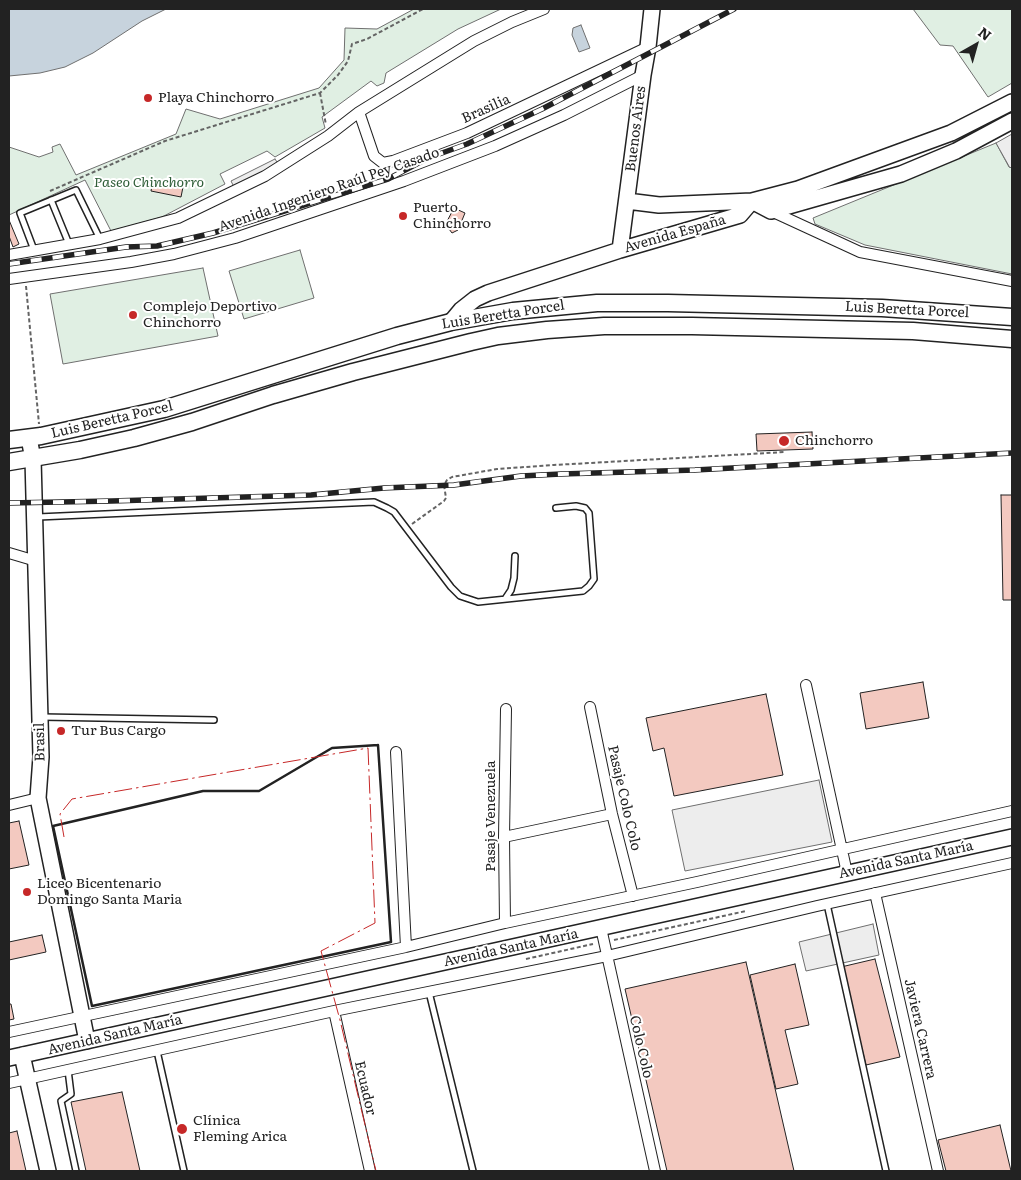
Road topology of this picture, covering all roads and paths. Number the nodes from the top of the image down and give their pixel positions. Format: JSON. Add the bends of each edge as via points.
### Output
{"nodes":[{"id":1,"x":423,"y":9,"type":"edge"},
{"id":2,"x":544,"y":9,"type":"edge"},
{"id":3,"x":652,"y":9,"type":"edge"},
{"id":4,"x":648,"y":47,"type":"junction"},
{"id":5,"x":642,"y":75,"type":"junction"},
{"id":6,"x":320,"y":93,"type":"junction"},
{"id":7,"x":1012,"y":102,"type":"edge"},
{"id":8,"x":359,"y":112,"type":"junction"},
{"id":9,"x":1012,"y":120,"type":"edge"},
{"id":10,"x":328,"y":136,"type":"junction"},
{"id":11,"x":43,"y":194,"type":"dead end"},
{"id":12,"x":51,"y":200,"type":"junction"},
{"id":13,"x":627,"y":201,"type":"junction"},
{"id":14,"x":752,"y":201,"type":"junction"},
{"id":15,"x":799,"y":202,"type":"junction"},
{"id":16,"x":772,"y":211,"type":"junction"},
{"id":17,"x":789,"y":220,"type":"junction"},
{"id":18,"x":100,"y":239,"type":"junction"},
{"id":19,"x":69,"y":244,"type":"junction"},
{"id":20,"x":34,"y":250,"type":"junction"},
{"id":21,"x":620,"y":250,"type":"junction"},
{"id":22,"x":9,"y":255,"type":"edge"},
{"id":23,"x":25,"y":277,"type":"junction"},
{"id":24,"x":9,"y":279,"type":"edge"},
{"id":25,"x":1012,"y":282,"type":"edge"},
{"id":26,"x":1012,"y":317,"type":"edge"},
{"id":27,"x":451,"y":322,"type":"junction"},
{"id":28,"x":1012,"y":340,"type":"edge"},
{"id":29,"x":35,"y":437,"type":"junction"},
{"id":30,"x":9,"y":440,"type":"edge"},
{"id":31,"x":785,"y":452,"type":"dead end"},
{"id":32,"x":33,"y":459,"type":"junction"},
{"id":33,"x":9,"y":462,"type":"edge"},
{"id":34,"x":556,"y":508,"type":"dead end"},
{"id":35,"x":34,"y":517,"type":"junction"},
{"id":36,"x":406,"y":528,"type":"junction"},
{"id":37,"x":9,"y":553,"type":"edge"},
{"id":38,"x":515,"y":556,"type":"dead end"},
{"id":39,"x":36,"y":561,"type":"junction"},
{"id":40,"x":505,"y":599,"type":"junction"},
{"id":41,"x":806,"y":684,"type":"dead end"},
{"id":42,"x":590,"y":707,"type":"dead end"},
{"id":43,"x":506,"y":709,"type":"dead end"},
{"id":44,"x":40,"y":717,"type":"junction"},
{"id":45,"x":214,"y":720,"type":"dead end"},
{"id":46,"x":396,"y":752,"type":"dead end"},
{"id":47,"x":38,"y":798,"type":"junction"},
{"id":48,"x":10,"y":803,"type":"edge"},
{"id":49,"x":1012,"y":811,"type":"edge"},
{"id":50,"x":612,"y":814,"type":"junction"},
{"id":51,"x":1012,"y":836,"type":"edge"},
{"id":52,"x":504,"y":837,"type":"junction"},
{"id":53,"x":841,"y":849,"type":"junction"},
{"id":54,"x":1012,"y":863,"type":"edge"},
{"id":55,"x":847,"y":873,"type":"junction"},
{"id":56,"x":875,"y":893,"type":"junction"},
{"id":57,"x":633,"y":896,"type":"junction"},
{"id":58,"x":827,"y":904,"type":"junction"},
{"id":59,"x":505,"y":923,"type":"junction"},
{"id":60,"x":601,"y":928,"type":"junction"},
{"id":61,"x":406,"y":947,"type":"junction"},
{"id":62,"x":607,"y":956,"type":"junction"},
{"id":63,"x":429,"y":992,"type":"junction"},
{"id":64,"x":334,"y":1011,"type":"junction"},
{"id":65,"x":83,"y":1016,"type":"junction"},
{"id":66,"x":9,"y":1032,"type":"edge"},
{"id":67,"x":87,"y":1040,"type":"junction"},
{"id":68,"x":157,"y":1051,"type":"junction"},
{"id":69,"x":16,"y":1057,"type":"edge"},
{"id":70,"x":68,"y":1070,"type":"junction"},
{"id":71,"x":28,"y":1079,"type":"junction"},
{"id":72,"x":9,"y":1084,"type":"edge"},
{"id":73,"x":48,"y":1171,"type":"edge"},
{"id":74,"x":76,"y":1171,"type":"edge"},
{"id":75,"x":184,"y":1171,"type":"edge"},
{"id":76,"x":370,"y":1171,"type":"edge"},
{"id":77,"x":473,"y":1171,"type":"edge"},
{"id":78,"x":655,"y":1171,"type":"edge"},
{"id":79,"x":886,"y":1171,"type":"edge"},
{"id":80,"x":938,"y":1171,"type":"edge"}],
"edges":[{"from":1,"to":6,"type":"path","via":[[352,44],[348,61]]},
{"from":2,"to":8,"type":"street","name":"Avenida Ingeniero Raúl Pey Casado","via":[[474,41]]},
{"from":3,"to":4,"type":"street","name":"Buenos Aires"},
{"from":4,"to":5,"type":"street","name":"Buenos Aires"},
{"from":4,"to":8,"type":"street","name":"Brasilia","via":[[466,133],[393,161],[383,163],[374,156]]},
{"from":5,"to":13,"type":"street","name":"Buenos Aires"},
{"from":5,"to":23,"type":"street","name":"Avenida Ingeniero Raúl Pey Casado","via":[[495,146],[404,181],[235,238],[140,261]]},
{"from":6,"to":10,"type":"path"},
{"from":6,"to":11,"type":"path","via":[[165,141]]},
{"from":7,"to":14,"type":"street","name":"Avenida España","via":[[951,133],[798,189]]},
{"from":8,"to":10,"type":"street","name":"Avenida Ingeniero Raúl Pey Casado"},
{"from":9,"to":15,"type":"street","via":[[956,151],[901,174]]},
{"from":10,"to":18,"type":"street","name":"Avenida Ingeniero Raúl Pey Casado","via":[[265,176],[178,218]]},
{"from":12,"to":18,"type":"lane","via":[[76,190]]},
{"from":12,"to":19,"type":"lane"},
{"from":12,"to":20,"type":"lane","via":[[20,213]]},
{"from":13,"to":14,"type":"street","via":[[659,205]]},
{"from":13,"to":21,"type":"street","name":"Buenos Aires"},
{"from":14,"to":16,"type":"street"},
{"from":14,"to":21,"type":"street","name":"Avenida España","via":[[740,215]]},
{"from":15,"to":16,"type":"street"},
{"from":15,"to":17,"type":"street","via":[[789,213]]},
{"from":16,"to":17,"type":"street"},
{"from":17,"to":25,"type":"street","via":[[860,252]]},
{"from":18,"to":19,"type":"street","name":"Avenida Ingeniero Raúl Pey Casado"},
{"from":19,"to":20,"type":"street","name":"Avenida Ingeniero Raúl Pey Casado"},
{"from":20,"to":22,"type":"street","name":"Avenida Ingeniero Raúl Pey Casado"},
{"from":21,"to":27,"type":"street","name":"Avenida España","via":[[488,293],[468,305]]},
{"from":23,"to":24,"type":"street","name":"Avenida Ingeniero Raúl Pey Casado"},
{"from":23,"to":29,"type":"path"},
{"from":26,"to":27,"type":"main road","name":"Luis Beretta Porcel","via":[[882,308],[628,303],[549,307]]},
{"from":27,"to":29,"type":"main road","name":"Luis Beretta Porcel","via":[[323,358],[164,409]]},
{"from":28,"to":32,"type":"main road","name":"Luis Beretta Porcel","via":[[905,331],[692,326],[547,330],[498,336],[423,353],[288,390],[161,431]]},
{"from":29,"to":30,"type":"main road","name":"Luis Beretta Porcel"},
{"from":29,"to":32,"type":"street","name":"Brasil"},
{"from":31,"to":36,"type":"path","via":[[497,469],[452,477],[444,485],[444,501]]},
{"from":32,"to":33,"type":"main road","name":"Luis Beretta Porcel"},
{"from":32,"to":35,"type":"street","name":"Brasil"},
{"from":34,"to":40,"type":"lane","via":[[576,506],[585,508],[589,513],[594,579],[583,590]]},
{"from":35,"to":36,"type":"lane","via":[[374,502],[394,512]]},
{"from":35,"to":39,"type":"street","name":"Brasil"},
{"from":36,"to":40,"type":"lane","via":[[460,596],[478,602]]},
{"from":37,"to":39,"type":"street"},
{"from":38,"to":40,"type":"lane","via":[[514,578]]},
{"from":39,"to":44,"type":"street","name":"Brasil"},
{"from":41,"to":53,"type":"street"},
{"from":42,"to":50,"type":"street","name":"Pasaje Colo Colo"},
{"from":43,"to":52,"type":"street","name":"Pasaje Venezuela"},
{"from":44,"to":45,"type":"lane"},
{"from":44,"to":47,"type":"street","name":"Brasil"},
{"from":46,"to":61,"type":"street"},
{"from":47,"to":48,"type":"street"},
{"from":47,"to":65,"type":"street","name":"Brasil"},
{"from":49,"to":53,"type":"street","name":"Avenida Santa María"},
{"from":50,"to":52,"type":"street"},
{"from":50,"to":57,"type":"street","name":"Pasaje Colo Colo"},
{"from":51,"to":55,"type":"street","name":"Avenida Santa María"},
{"from":52,"to":59,"type":"street","name":"Pasaje Venezuela"},
{"from":53,"to":55,"type":"street"},
{"from":53,"to":57,"type":"street","name":"Avenida Santa María"},
{"from":54,"to":56,"type":"street","name":"Avenida Santa María"},
{"from":55,"to":60,"type":"street","name":"Avenida Santa María"},
{"from":56,"to":58,"type":"street","name":"Avenida Santa María"},
{"from":56,"to":80,"type":"street","name":"Javiera Carrera"},
{"from":57,"to":59,"type":"street","name":"Avenida Santa María"},
{"from":58,"to":62,"type":"street","name":"Avenida Santa María"},
{"from":58,"to":79,"type":"lane"},
{"from":59,"to":61,"type":"street","name":"Avenida Santa María"},
{"from":60,"to":62,"type":"street","name":"Colo Colo"},
{"from":60,"to":67,"type":"street","name":"Avenida Santa María"},
{"from":61,"to":65,"type":"street","name":"Avenida Santa María"},
{"from":62,"to":63,"type":"street","name":"Avenida Santa María"},
{"from":62,"to":78,"type":"street","name":"Colo Colo"},
{"from":63,"to":64,"type":"street","name":"Avenida Santa María"},
{"from":63,"to":77,"type":"lane"},
{"from":64,"to":68,"type":"street","name":"Avenida Santa María"},
{"from":64,"to":76,"type":"street","name":"Ecuador"},
{"from":65,"to":66,"type":"street","name":"Avenida Santa María"},
{"from":65,"to":67,"type":"street","name":"Brasil"},
{"from":67,"to":69,"type":"street","name":"Avenida Santa María"},
{"from":68,"to":70,"type":"street","name":"Avenida Santa María"},
{"from":68,"to":75,"type":"lane"},
{"from":69,"to":71,"type":"street"},
{"from":70,"to":71,"type":"street","name":"Avenida Santa María"},
{"from":70,"to":74,"type":"lane","via":[[71,1094],[61,1101]]},
{"from":71,"to":72,"type":"street","name":"Avenida Santa María"},
{"from":71,"to":73,"type":"street"}]}
